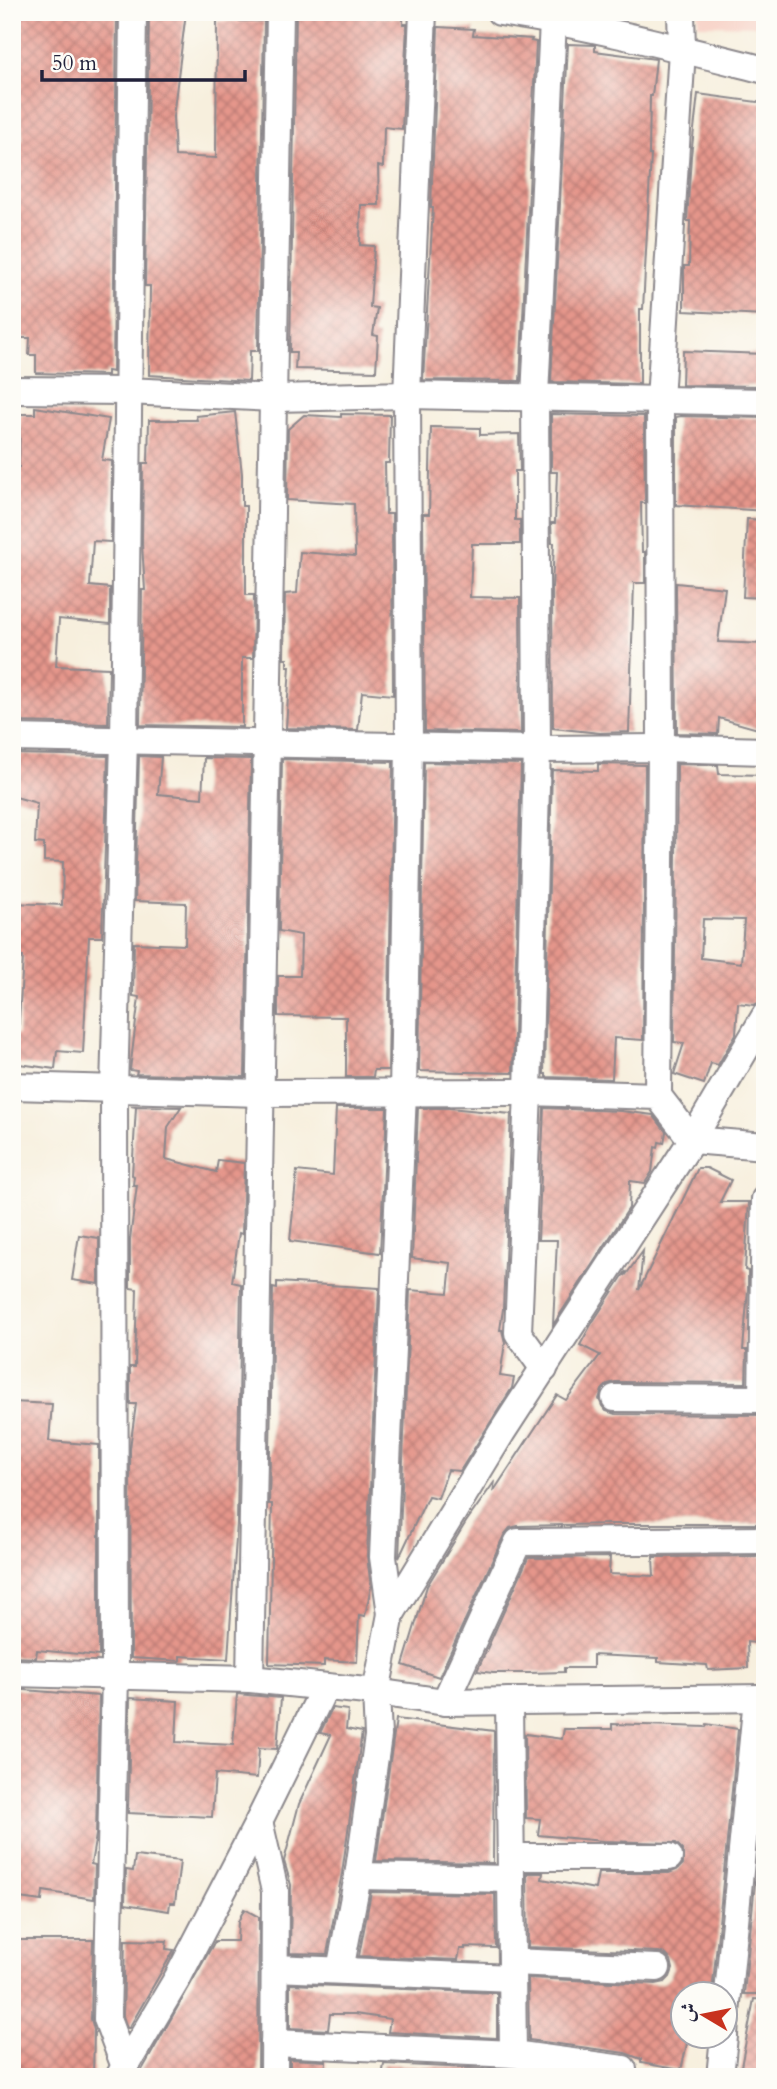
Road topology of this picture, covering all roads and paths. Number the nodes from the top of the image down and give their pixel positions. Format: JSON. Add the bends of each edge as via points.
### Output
{"nodes":[{"id":1,"x":133,"y":12,"type":"edge"},
{"id":2,"x":280,"y":12,"type":"edge"},
{"id":3,"x":423,"y":12,"type":"edge"},
{"id":4,"x":681,"y":12,"type":"edge"},
{"id":5,"x":515,"y":13,"type":"edge"},
{"id":6,"x":553,"y":21,"type":"junction"},
{"id":7,"x":682,"y":50,"type":"junction"},
{"id":8,"x":765,"y":70,"type":"edge"},
{"id":9,"x":12,"y":390,"type":"edge"},
{"id":10,"x":127,"y":391,"type":"junction"},
{"id":11,"x":407,"y":395,"type":"junction"},
{"id":12,"x":535,"y":396,"type":"junction"},
{"id":13,"x":275,"y":398,"type":"junction"},
{"id":14,"x":660,"y":400,"type":"junction"},
{"id":15,"x":765,"y":402,"type":"edge"},
{"id":16,"x":12,"y":738,"type":"edge"},
{"id":17,"x":124,"y":740,"type":"junction"},
{"id":18,"x":267,"y":743,"type":"junction"},
{"id":19,"x":409,"y":746,"type":"junction"},
{"id":20,"x":661,"y":748,"type":"junction"},
{"id":21,"x":537,"y":749,"type":"junction"},
{"id":22,"x":765,"y":751,"type":"edge"},
{"id":23,"x":765,"y":1016,"type":"edge"},
{"id":24,"x":12,"y":1086,"type":"edge"},
{"id":25,"x":114,"y":1088,"type":"junction"},
{"id":26,"x":528,"y":1092,"type":"junction"},
{"id":27,"x":260,"y":1093,"type":"junction"},
{"id":28,"x":403,"y":1093,"type":"junction"},
{"id":29,"x":658,"y":1096,"type":"junction"},
{"id":30,"x":692,"y":1140,"type":"junction"},
{"id":31,"x":765,"y":1146,"type":"edge"},
{"id":32,"x":765,"y":1199,"type":"edge"},
{"id":33,"x":764,"y":1286,"type":"edge"},
{"id":34,"x":544,"y":1369,"type":"junction"},
{"id":35,"x":615,"y":1398,"type":"dead end"},
{"id":36,"x":764,"y":1399,"type":"edge"},
{"id":37,"x":765,"y":1540,"type":"edge"},
{"id":38,"x":391,"y":1614,"type":"junction"},
{"id":39,"x":12,"y":1673,"type":"edge"},
{"id":40,"x":115,"y":1676,"type":"junction"},
{"id":41,"x":250,"y":1679,"type":"junction"},
{"id":42,"x":325,"y":1687,"type":"junction"},
{"id":43,"x":376,"y":1692,"type":"junction"},
{"id":44,"x":761,"y":1698,"type":"edge"},
{"id":45,"x":509,"y":1701,"type":"junction"},
{"id":46,"x":445,"y":1702,"type":"junction"},
{"id":47,"x":259,"y":1821,"type":"junction"},
{"id":48,"x":669,"y":1857,"type":"dead end"},
{"id":49,"x":511,"y":1868,"type":"junction"},
{"id":50,"x":358,"y":1876,"type":"junction"},
{"id":51,"x":275,"y":1968,"type":"junction"},
{"id":52,"x":657,"y":1968,"type":"dead end"},
{"id":53,"x":340,"y":1970,"type":"junction"},
{"id":54,"x":512,"y":1970,"type":"junction"},
{"id":55,"x":730,"y":1980,"type":"edge"},
{"id":56,"x":274,"y":2043,"type":"junction"},
{"id":57,"x":723,"y":2050,"type":"edge"},
{"id":58,"x":513,"y":2054,"type":"junction"},
{"id":59,"x":623,"y":2070,"type":"dead end"},
{"id":60,"x":122,"y":2072,"type":"edge"},
{"id":61,"x":274,"y":2077,"type":"edge"},
{"id":62,"x":720,"y":2077,"type":"edge"}],
"edges":[{"from":1,"to":10,"type":"street"},
{"from":2,"to":13,"type":"street"},
{"from":3,"to":11,"type":"street"},
{"from":4,"to":7,"type":"street"},
{"from":5,"to":6,"type":"street"},
{"from":6,"to":7,"type":"street"},
{"from":6,"to":12,"type":"street"},
{"from":7,"to":8,"type":"street"},
{"from":7,"to":14,"type":"street"},
{"from":9,"to":10,"type":"street"},
{"from":10,"to":13,"type":"street"},
{"from":10,"to":17,"type":"street"},
{"from":11,"to":12,"type":"street"},
{"from":11,"to":13,"type":"street"},
{"from":11,"to":19,"type":"street"},
{"from":12,"to":14,"type":"street"},
{"from":12,"to":21,"type":"street"},
{"from":13,"to":18,"type":"street"},
{"from":14,"to":15,"type":"street"},
{"from":14,"to":20,"type":"street"},
{"from":16,"to":17,"type":"street"},
{"from":17,"to":18,"type":"street"},
{"from":17,"to":25,"type":"street"},
{"from":18,"to":19,"type":"street"},
{"from":18,"to":27,"type":"street"},
{"from":19,"to":21,"type":"street"},
{"from":19,"to":28,"type":"street"},
{"from":20,"to":21,"type":"street"},
{"from":20,"to":22,"type":"street"},
{"from":20,"to":29,"type":"street"},
{"from":21,"to":26,"type":"street"},
{"from":23,"to":30,"type":"street"},
{"from":24,"to":25,"type":"street"},
{"from":25,"to":27,"type":"street"},
{"from":25,"to":40,"type":"street"},
{"from":26,"to":28,"type":"street"},
{"from":26,"to":29,"type":"street"},
{"from":26,"to":34,"type":"street","via":[[518,1333]]},
{"from":27,"to":28,"type":"street"},
{"from":27,"to":41,"type":"street"},
{"from":28,"to":38,"type":"street","via":[[383,1557]]},
{"from":29,"to":30,"type":"street"},
{"from":30,"to":31,"type":"street"},
{"from":30,"to":34,"type":"street"},
{"from":32,"to":33,"type":"street"},
{"from":33,"to":36,"type":"street"},
{"from":34,"to":38,"type":"street"},
{"from":35,"to":36,"type":"street"},
{"from":37,"to":46,"type":"street","via":[[518,1542]]},
{"from":38,"to":43,"type":"street"},
{"from":39,"to":40,"type":"street"},
{"from":40,"to":41,"type":"street"},
{"from":40,"to":60,"type":"street","via":[[107,2019]]},
{"from":41,"to":42,"type":"street"},
{"from":42,"to":43,"type":"street"},
{"from":42,"to":47,"type":"street"},
{"from":43,"to":46,"type":"street"},
{"from":43,"to":50,"type":"street","via":[[378,1736]]},
{"from":44,"to":45,"type":"street"},
{"from":44,"to":55,"type":"street"},
{"from":45,"to":46,"type":"street"},
{"from":45,"to":49,"type":"street"},
{"from":47,"to":51,"type":"street","via":[[275,1891]]},
{"from":47,"to":60,"type":"street","via":[[177,1979]]},
{"from":48,"to":49,"type":"street"},
{"from":49,"to":50,"type":"street"},
{"from":49,"to":54,"type":"street"},
{"from":50,"to":53,"type":"street"},
{"from":51,"to":53,"type":"street"},
{"from":51,"to":56,"type":"street"},
{"from":52,"to":54,"type":"street"},
{"from":53,"to":54,"type":"street"},
{"from":54,"to":58,"type":"street"},
{"from":56,"to":58,"type":"street"},
{"from":56,"to":61,"type":"street"},
{"from":57,"to":62,"type":"street"},
{"from":58,"to":59,"type":"street"}]}
